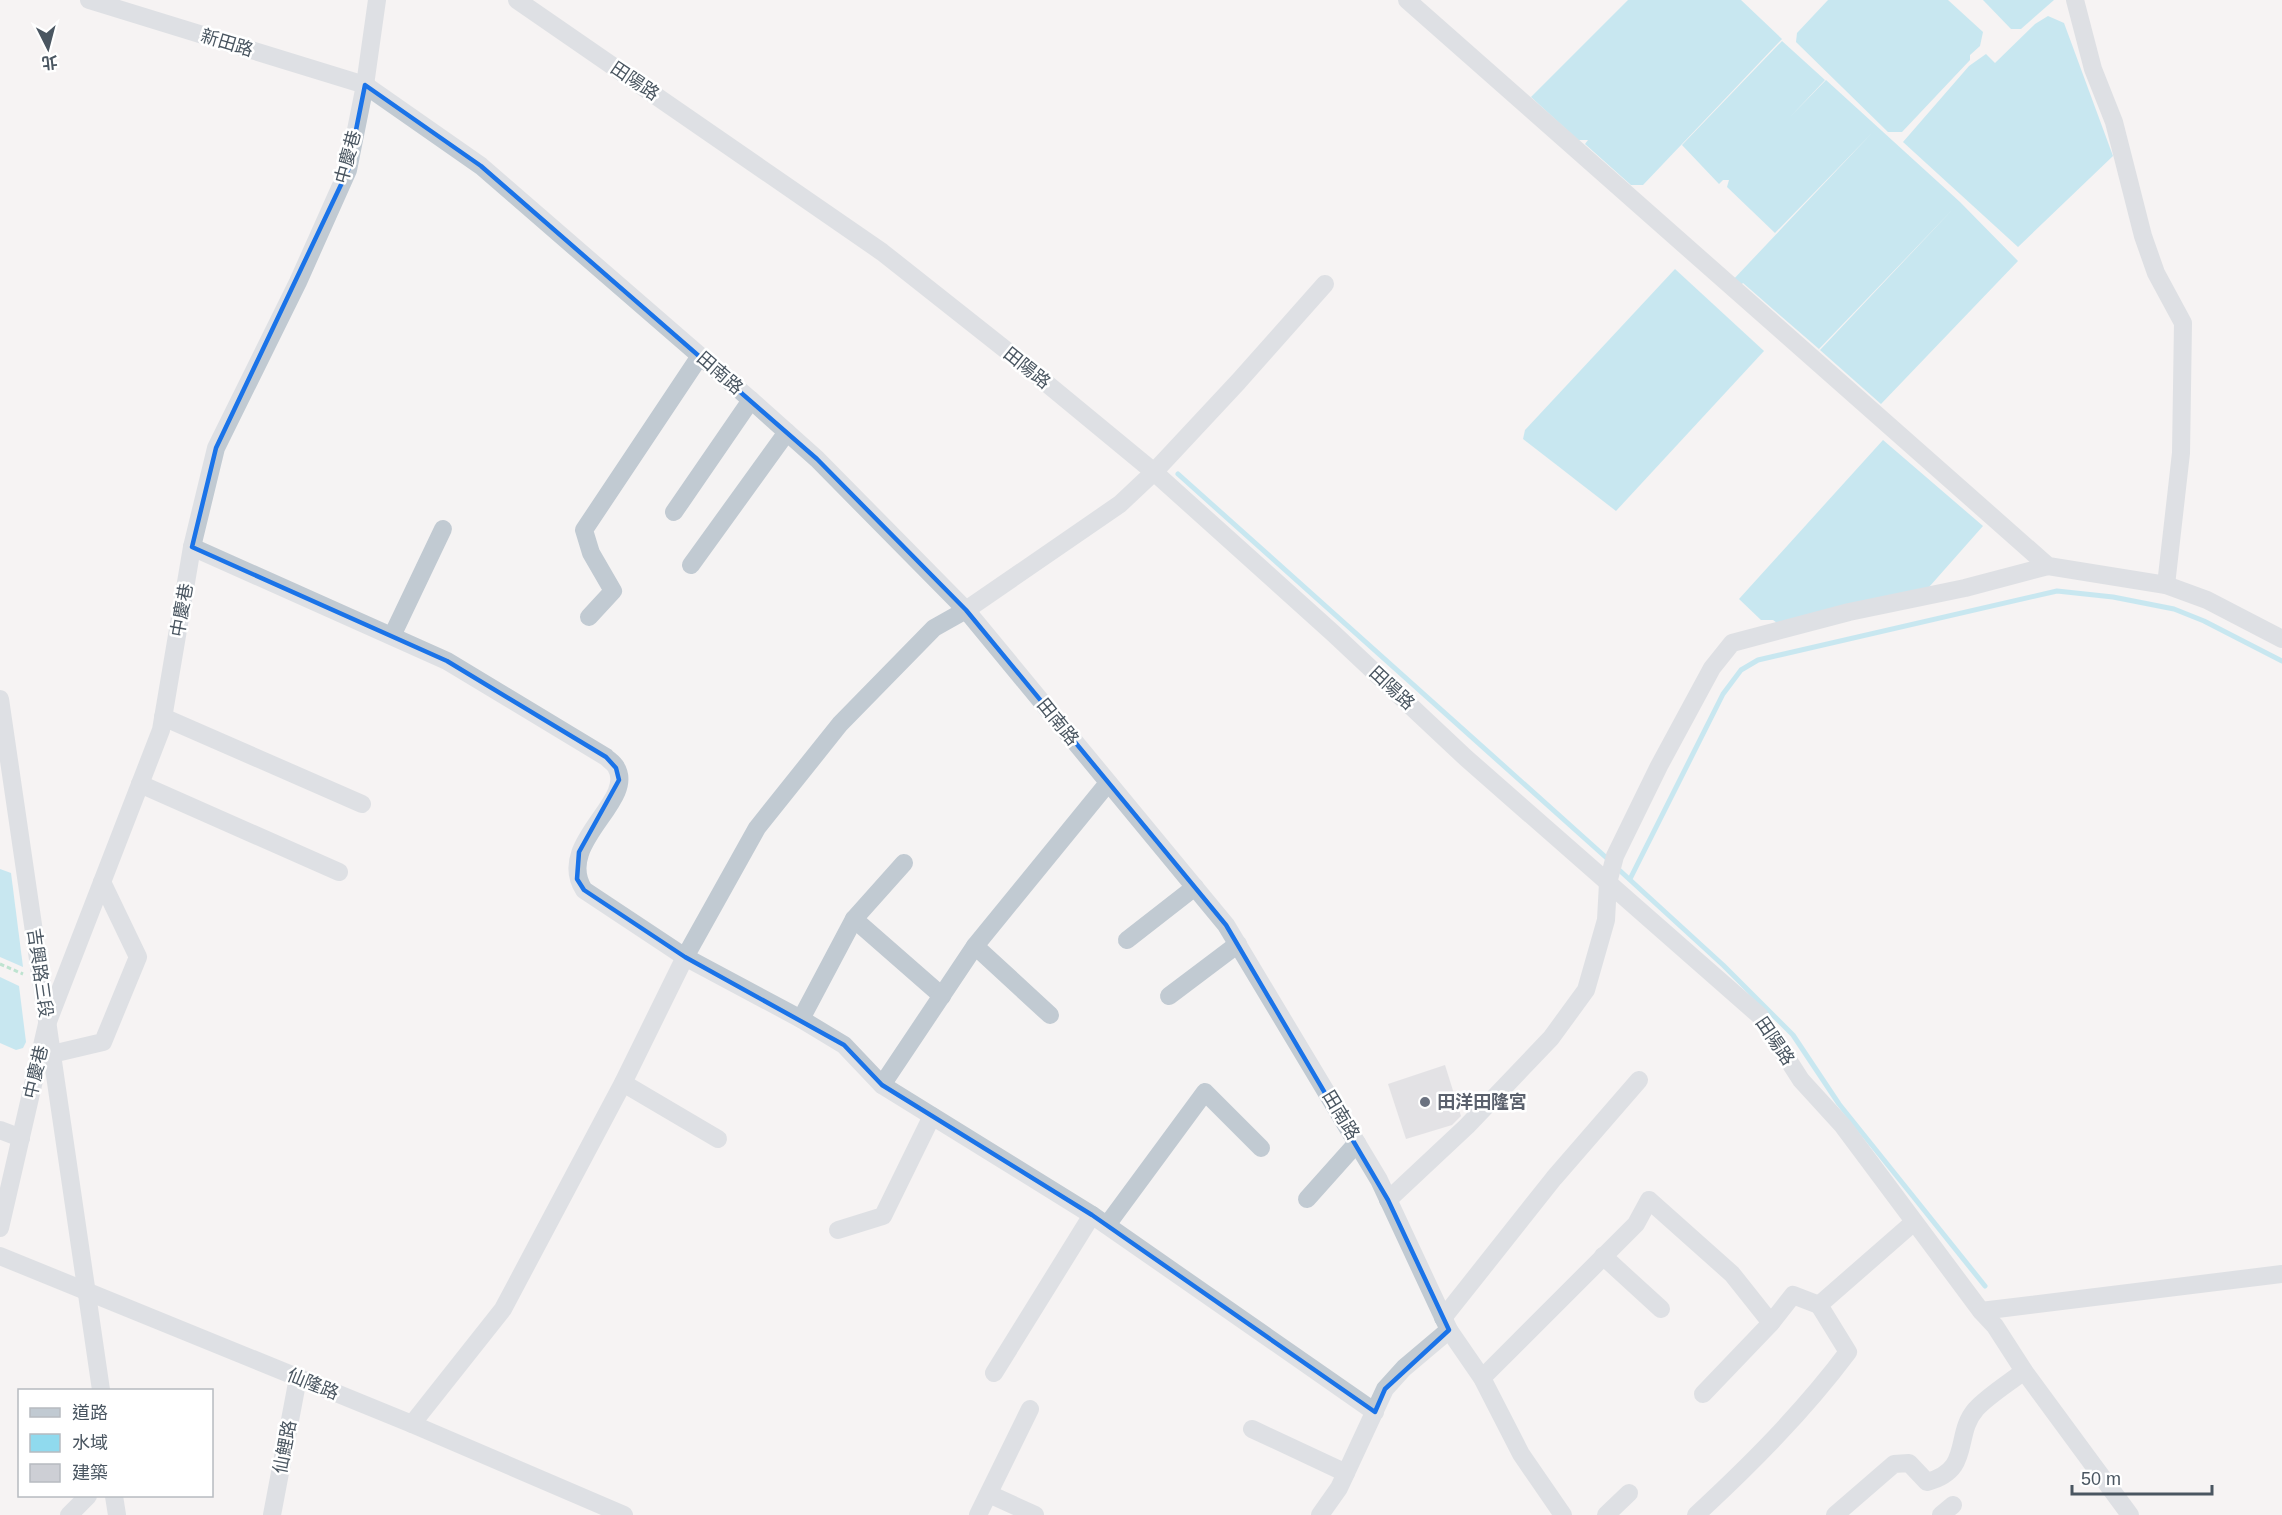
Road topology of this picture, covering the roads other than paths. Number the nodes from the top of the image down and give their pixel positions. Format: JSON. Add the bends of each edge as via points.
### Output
{"nodes":[{"id":1,"x":88,"y":0,"type":"edge"},
{"id":2,"x":377,"y":0,"type":"edge"},
{"id":3,"x":517,"y":0,"type":"edge"},
{"id":4,"x":1407,"y":0,"type":"edge"},
{"id":5,"x":2075,"y":0,"type":"edge"},
{"id":6,"x":365,"y":85,"type":"junction"},
{"id":7,"x":1325,"y":284,"type":"dead end"},
{"id":8,"x":700,"y":356,"type":"junction"},
{"id":9,"x":751,"y":400,"type":"junction"},
{"id":10,"x":787,"y":432,"type":"junction"},
{"id":11,"x":1155,"y":472,"type":"junction"},
{"id":12,"x":674,"y":512,"type":"dead end"},
{"id":13,"x":443,"y":529,"type":"dead end"},
{"id":14,"x":192,"y":547,"type":"junction"},
{"id":15,"x":691,"y":565,"type":"dead end"},
{"id":16,"x":2048,"y":566,"type":"junction"},
{"id":17,"x":2166,"y":585,"type":"junction"},
{"id":18,"x":966,"y":610,"type":"junction"},
{"id":19,"x":590,"y":617,"type":"dead end"},
{"id":20,"x":392,"y":636,"type":"junction"},
{"id":21,"x":2282,"y":639,"type":"edge"},
{"id":22,"x":0,"y":699,"type":"edge"},
{"id":23,"x":163,"y":717,"type":"junction"},
{"id":24,"x":1108,"y":783,"type":"junction"},
{"id":25,"x":140,"y":784,"type":"junction"},
{"id":26,"x":362,"y":804,"type":"dead end"},
{"id":27,"x":904,"y":863,"type":"dead end"},
{"id":28,"x":339,"y":872,"type":"dead end"},
{"id":29,"x":1610,"y":879,"type":"junction"},
{"id":30,"x":102,"y":882,"type":"junction"},
{"id":31,"x":1195,"y":887,"type":"junction"},
{"id":32,"x":854,"y":919,"type":"junction"},
{"id":33,"x":1127,"y":940,"type":"dead end"},
{"id":34,"x":1238,"y":944,"type":"junction"},
{"id":35,"x":975,"y":946,"type":"junction"},
{"id":36,"x":685,"y":957,"type":"junction"},
{"id":37,"x":942,"y":996,"type":"junction"},
{"id":38,"x":1169,"y":996,"type":"dead end"},
{"id":39,"x":1050,"y":1015,"type":"dead end"},
{"id":40,"x":801,"y":1018,"type":"junction"},
{"id":41,"x":47,"y":1024,"type":"junction"},
{"id":42,"x":52,"y":1054,"type":"junction"},
{"id":43,"x":1639,"y":1080,"type":"dead end"},
{"id":44,"x":623,"y":1083,"type":"junction"},
{"id":45,"x":882,"y":1085,"type":"junction"},
{"id":46,"x":932,"y":1116,"type":"junction"},
{"id":47,"x":0,"y":1130,"type":"edge"},
{"id":48,"x":21,"y":1138,"type":"junction"},
{"id":49,"x":718,"y":1139,"type":"dead end"},
{"id":50,"x":1357,"y":1143,"type":"junction"},
{"id":51,"x":1261,"y":1148,"type":"dead end"},
{"id":52,"x":1307,"y":1199,"type":"dead end"},
{"id":53,"x":1388,"y":1200,"type":"junction"},
{"id":54,"x":1099,"y":1220,"type":"junction"},
{"id":55,"x":1914,"y":1222,"type":"junction"},
{"id":56,"x":0,"y":1228,"type":"edge"},
{"id":57,"x":838,"y":1230,"type":"dead end"},
{"id":58,"x":0,"y":1256,"type":"edge"},
{"id":59,"x":1603,"y":1256,"type":"junction"},
{"id":60,"x":2282,"y":1274,"type":"edge"},
{"id":61,"x":87,"y":1292,"type":"junction"},
{"id":62,"x":1819,"y":1305,"type":"junction"},
{"id":63,"x":1661,"y":1309,"type":"dead end"},
{"id":64,"x":1981,"y":1311,"type":"junction"},
{"id":65,"x":1771,"y":1323,"type":"junction"},
{"id":66,"x":1446,"y":1324,"type":"junction"},
{"id":67,"x":2024,"y":1371,"type":"junction"},
{"id":68,"x":994,"y":1373,"type":"dead end"},
{"id":69,"x":298,"y":1378,"type":"junction"},
{"id":70,"x":1482,"y":1378,"type":"junction"},
{"id":71,"x":100,"y":1389,"type":"edge"},
{"id":72,"x":1703,"y":1394,"type":"dead end"},
{"id":73,"x":1030,"y":1409,"type":"dead end"},
{"id":74,"x":1375,"y":1412,"type":"junction"},
{"id":75,"x":412,"y":1424,"type":"junction"},
{"id":76,"x":1252,"y":1429,"type":"dead end"},
{"id":77,"x":1346,"y":1473,"type":"junction"},
{"id":78,"x":1629,"y":1493,"type":"dead end"},
{"id":79,"x":989,"y":1494,"type":"junction"},
{"id":80,"x":87,"y":1497,"type":"edge"},
{"id":81,"x":114,"y":1497,"type":"edge"},
{"id":82,"x":69,"y":1515,"type":"edge"},
{"id":83,"x":117,"y":1515,"type":"edge"},
{"id":84,"x":272,"y":1515,"type":"edge"},
{"id":85,"x":624,"y":1515,"type":"edge"},
{"id":86,"x":978,"y":1515,"type":"edge"},
{"id":87,"x":1035,"y":1515,"type":"edge"},
{"id":88,"x":1320,"y":1515,"type":"edge"},
{"id":89,"x":1563,"y":1515,"type":"edge"},
{"id":90,"x":1606,"y":1515,"type":"edge"},
{"id":91,"x":1696,"y":1515,"type":"edge"},
{"id":92,"x":1835,"y":1515,"type":"edge"},
{"id":93,"x":2130,"y":1515,"type":"edge"}],
"edges":[{"from":1,"to":6,"type":"street","name":"新田路"},
{"from":2,"to":6,"type":"street","name":"中慶巷"},
{"from":3,"to":11,"type":"street","name":"田陽路","via":[[882,252]]},
{"from":4,"to":16,"type":"street"},
{"from":5,"to":17,"type":"street","via":[[2093,69],[2114,122],[2143,236],[2156,273],[2183,323],[2181,453]]},
{"from":6,"to":8,"type":"street","name":"田南路","via":[[481,166]]},
{"from":6,"to":14,"type":"street","name":"中慶巷","via":[[348,170],[216,448]]},
{"from":7,"to":11,"type":"street"},
{"from":8,"to":9,"type":"street","name":"田南路"},
{"from":8,"to":19,"type":"street","via":[[584,530],[591,553],[613,591]]},
{"from":9,"to":10,"type":"street","name":"田南路"},
{"from":9,"to":12,"type":"street"},
{"from":10,"to":15,"type":"street"},
{"from":10,"to":18,"type":"street","name":"田南路"},
{"from":11,"to":18,"type":"street","via":[[1120,504]]},
{"from":11,"to":29,"type":"street","name":"田陽路","via":[[1466,758]]},
{"from":13,"to":20,"type":"street"},
{"from":14,"to":20,"type":"street"},
{"from":14,"to":23,"type":"street","name":"中慶巷"},
{"from":16,"to":17,"type":"street"},
{"from":16,"to":29,"type":"street","via":[[1849,612],[1732,644],[1712,668],[1659,766],[1615,856]]},
{"from":17,"to":21,"type":"street","via":[[2208,600]]},
{"from":18,"to":24,"type":"street","name":"田南路"},
{"from":18,"to":36,"type":"street","via":[[934,628],[840,724],[757,828]]},
{"from":20,"to":36,"type":"street","via":[[447,661],[606,757],[616,768],[619,780],[614,796],[579,852],[577,879],[584,890]]},
{"from":22,"to":41,"type":"street","name":"吉興路三段"},
{"from":23,"to":25,"type":"street","name":"中慶巷"},
{"from":23,"to":26,"type":"street"},
{"from":24,"to":31,"type":"street","name":"田南路"},
{"from":24,"to":35,"type":"street"},
{"from":25,"to":28,"type":"street"},
{"from":25,"to":30,"type":"street","name":"中慶巷"},
{"from":27,"to":32,"type":"street"},
{"from":29,"to":53,"type":"street","via":[[1606,920],[1586,990],[1551,1038],[1467,1126]]},
{"from":29,"to":55,"type":"street","name":"田陽路","via":[[1760,1016],[1801,1080],[1843,1126]]},
{"from":30,"to":41,"type":"street","name":"中慶巷"},
{"from":30,"to":42,"type":"street","via":[[138,957],[103,1042]]},
{"from":31,"to":33,"type":"street"},
{"from":31,"to":34,"type":"street","name":"田南路"},
{"from":32,"to":37,"type":"street"},
{"from":32,"to":40,"type":"street"},
{"from":34,"to":38,"type":"street"},
{"from":34,"to":50,"type":"street","name":"田南路"},
{"from":35,"to":37,"type":"street"},
{"from":35,"to":39,"type":"street"},
{"from":36,"to":40,"type":"street"},
{"from":36,"to":44,"type":"street"},
{"from":37,"to":45,"type":"street"},
{"from":40,"to":45,"type":"street","via":[[844,1045]]},
{"from":41,"to":42,"type":"street","name":"吉興路三段"},
{"from":41,"to":48,"type":"street","name":"中慶巷"},
{"from":42,"to":61,"type":"street","name":"吉興路三段"},
{"from":43,"to":66,"type":"street","via":[[1554,1179]]},
{"from":44,"to":49,"type":"street"},
{"from":44,"to":75,"type":"street","via":[[503,1309]]},
{"from":45,"to":46,"type":"street"},
{"from":46,"to":54,"type":"street"},
{"from":46,"to":57,"type":"street","via":[[883,1216]]},
{"from":47,"to":48,"type":"street"},
{"from":48,"to":56,"type":"street","name":"中慶巷"},
{"from":50,"to":52,"type":"street"},
{"from":50,"to":53,"type":"street","name":"田南路"},
{"from":51,"to":54,"type":"street","via":[[1205,1092]]},
{"from":53,"to":66,"type":"street","name":"田南路"},
{"from":54,"to":68,"type":"street"},
{"from":54,"to":74,"type":"street"},
{"from":55,"to":62,"type":"street"},
{"from":55,"to":64,"type":"street","name":"田陽路"},
{"from":58,"to":61,"type":"street","name":"仙隆路"},
{"from":59,"to":63,"type":"street"},
{"from":59,"to":65,"type":"street","via":[[1636,1224],[1649,1200],[1732,1274]]},
{"from":59,"to":70,"type":"street"},
{"from":60,"to":64,"type":"street"},
{"from":61,"to":69,"type":"street","name":"仙隆路"},
{"from":61,"to":71,"type":"street","name":"吉興路三段"},
{"from":62,"to":65,"type":"street","via":[[1793,1295]]},
{"from":62,"to":91,"type":"street","via":[[1848,1352],[1757,1458]]},
{"from":64,"to":67,"type":"street","name":"田陽路"},
{"from":65,"to":72,"type":"street"},
{"from":66,"to":70,"type":"street","name":"田南路"},
{"from":66,"to":74,"type":"street","via":[[1385,1389]]},
{"from":67,"to":92,"type":"street","via":[[1976,1409],[1966,1426],[1961,1453],[1953,1468],[1927,1482],[1909,1463],[1894,1464]]},
{"from":67,"to":93,"type":"street","name":"田陽路"},
{"from":69,"to":75,"type":"street","name":"仙隆路"},
{"from":69,"to":84,"type":"street","name":"仙鯉路"},
{"from":70,"to":89,"type":"street","name":"田南路","via":[[1521,1454]]},
{"from":73,"to":79,"type":"street"},
{"from":74,"to":77,"type":"street"},
{"from":75,"to":85,"type":"street","name":"仙隆路"},
{"from":76,"to":77,"type":"street"},
{"from":77,"to":88,"type":"street"},
{"from":78,"to":90,"type":"street"},
{"from":79,"to":86,"type":"street"},
{"from":79,"to":87,"type":"street"},
{"from":80,"to":82,"type":"street"},
{"from":81,"to":83,"type":"street"}]}
